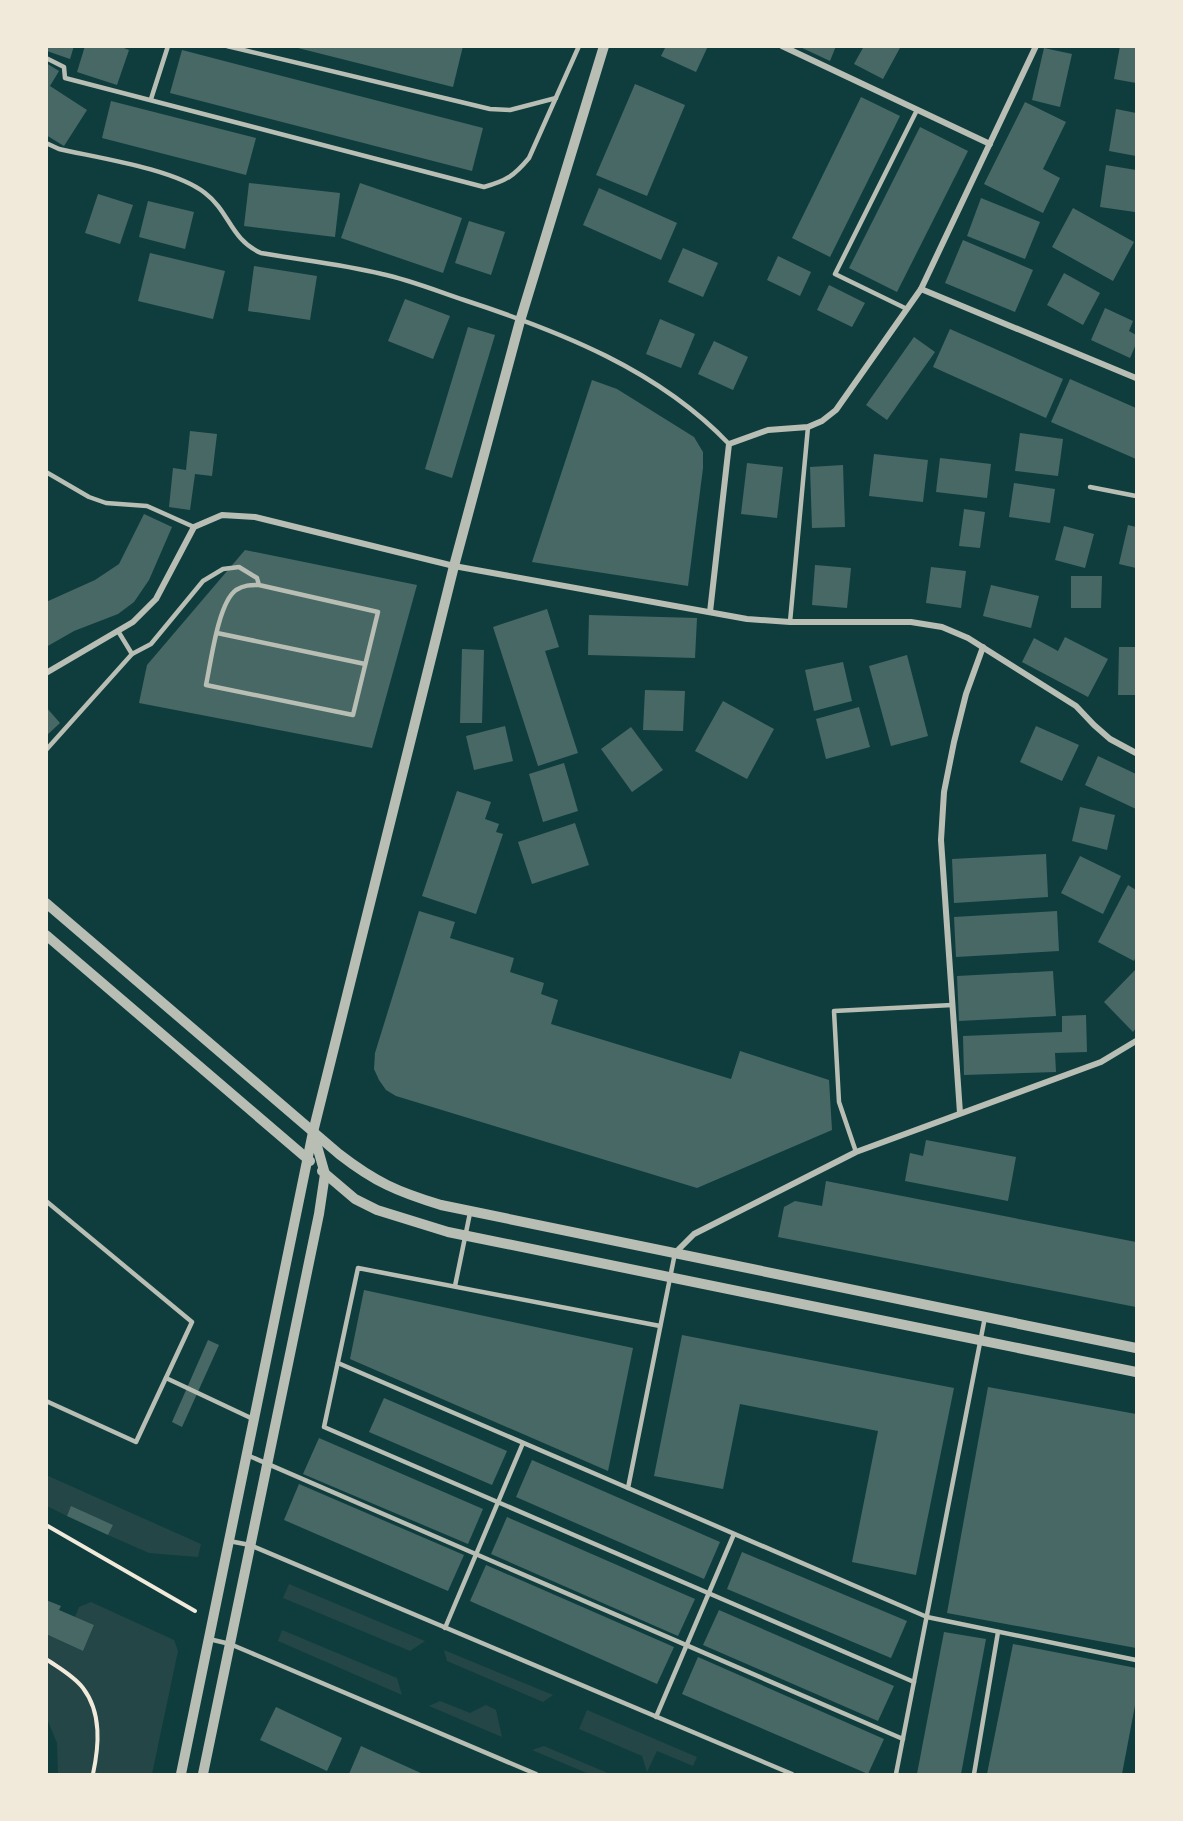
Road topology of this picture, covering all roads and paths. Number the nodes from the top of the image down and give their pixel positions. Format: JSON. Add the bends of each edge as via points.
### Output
{"nodes":[{"id":1,"x":168,"y":46,"type":"edge"},
{"id":2,"x":227,"y":46,"type":"edge"},
{"id":3,"x":579,"y":46,"type":"edge"},
{"id":4,"x":604,"y":46,"type":"edge"},
{"id":5,"x":782,"y":46,"type":"edge"},
{"id":6,"x":1036,"y":46,"type":"edge"},
{"id":7,"x":46,"y":58,"type":"edge"},
{"id":8,"x":556,"y":98,"type":"junction"},
{"id":9,"x":151,"y":99,"type":"junction"},
{"id":10,"x":917,"y":110,"type":"junction"},
{"id":11,"x":46,"y":144,"type":"edge"},
{"id":12,"x":990,"y":144,"type":"junction"},
{"id":13,"x":921,"y":289,"type":"junction"},
{"id":14,"x":907,"y":309,"type":"junction"},
{"id":15,"x":521,"y":319,"type":"junction"},
{"id":16,"x":1137,"y":378,"type":"edge"},
{"id":17,"x":808,"y":427,"type":"junction"},
{"id":18,"x":729,"y":444,"type":"junction"},
{"id":19,"x":46,"y":472,"type":"edge"},
{"id":20,"x":1090,"y":487,"type":"dead end"},
{"id":21,"x":1137,"y":496,"type":"edge"},
{"id":22,"x":194,"y":527,"type":"junction"},
{"id":23,"x":454,"y":566,"type":"junction"},
{"id":24,"x":259,"y":585,"type":"junction"},
{"id":25,"x":710,"y":612,"type":"junction"},
{"id":26,"x":790,"y":622,"type":"junction"},
{"id":27,"x":118,"y":631,"type":"junction"},
{"id":28,"x":217,"y":633,"type":"junction"},
{"id":29,"x":982,"y":647,"type":"junction"},
{"id":30,"x":132,"y":654,"type":"junction"},
{"id":31,"x":365,"y":664,"type":"junction"},
{"id":32,"x":46,"y":673,"type":"edge"},
{"id":33,"x":46,"y":750,"type":"edge"},
{"id":34,"x":1137,"y":753,"type":"edge"},
{"id":35,"x":46,"y":903,"type":"edge"},
{"id":36,"x":46,"y":935,"type":"edge"},
{"id":37,"x":952,"y":1005,"type":"junction"},
{"id":38,"x":1137,"y":1041,"type":"edge"},
{"id":39,"x":960,"y":1113,"type":"junction"},
{"id":40,"x":313,"y":1132,"type":"junction"},
{"id":41,"x":855,"y":1152,"type":"junction"},
{"id":42,"x":308,"y":1159,"type":"junction"},
{"id":43,"x":325,"y":1174,"type":"junction"},
{"id":44,"x":46,"y":1201,"type":"edge"},
{"id":45,"x":471,"y":1212,"type":"junction"},
{"id":46,"x":466,"y":1236,"type":"junction"},
{"id":47,"x":675,"y":1253,"type":"junction"},
{"id":48,"x":670,"y":1277,"type":"junction"},
{"id":49,"x":455,"y":1286,"type":"junction"},
{"id":50,"x":985,"y":1317,"type":"junction"},
{"id":51,"x":660,"y":1326,"type":"junction"},
{"id":52,"x":981,"y":1340,"type":"junction"},
{"id":53,"x":1137,"y":1348,"type":"edge"},
{"id":54,"x":338,"y":1363,"type":"junction"},
{"id":55,"x":1137,"y":1372,"type":"edge"},
{"id":56,"x":166,"y":1378,"type":"junction"},
{"id":57,"x":46,"y":1401,"type":"edge"},
{"id":58,"x":254,"y":1419,"type":"junction"},
{"id":59,"x":523,"y":1443,"type":"junction"},
{"id":60,"x":247,"y":1455,"type":"junction"},
{"id":61,"x":267,"y":1463,"type":"junction"},
{"id":62,"x":628,"y":1488,"type":"junction"},
{"id":63,"x":498,"y":1502,"type":"junction"},
{"id":64,"x":46,"y":1526,"type":"edge"},
{"id":65,"x":734,"y":1534,"type":"junction"},
{"id":66,"x":230,"y":1541,"type":"junction"},
{"id":67,"x":250,"y":1545,"type":"junction"},
{"id":68,"x":476,"y":1554,"type":"junction"},
{"id":69,"x":708,"y":1593,"type":"junction"},
{"id":70,"x":195,"y":1611,"type":"dead end"},
{"id":71,"x":927,"y":1617,"type":"junction"},
{"id":72,"x":446,"y":1628,"type":"junction"},
{"id":73,"x":998,"y":1632,"type":"junction"},
{"id":74,"x":209,"y":1639,"type":"junction"},
{"id":75,"x":230,"y":1644,"type":"junction"},
{"id":76,"x":686,"y":1645,"type":"junction"},
{"id":77,"x":46,"y":1659,"type":"edge"},
{"id":78,"x":1137,"y":1660,"type":"edge"},
{"id":79,"x":914,"y":1682,"type":"junction"},
{"id":80,"x":656,"y":1717,"type":"junction"},
{"id":81,"x":903,"y":1739,"type":"junction"},
{"id":82,"x":93,"y":1774,"type":"edge"},
{"id":83,"x":181,"y":1774,"type":"edge"},
{"id":84,"x":203,"y":1774,"type":"edge"},
{"id":85,"x":536,"y":1774,"type":"edge"},
{"id":86,"x":792,"y":1774,"type":"edge"},
{"id":87,"x":896,"y":1774,"type":"edge"},
{"id":88,"x":974,"y":1774,"type":"edge"}],
"edges":[{"from":1,"to":9,"type":"lane"},
{"from":2,"to":8,"type":"lane","via":[[490,109],[510,110]]},
{"from":3,"to":8,"type":"lane"},
{"from":4,"to":15,"type":"street"},
{"from":5,"to":10,"type":"street"},
{"from":6,"to":12,"type":"street"},
{"from":7,"to":9,"type":"lane","via":[[64,67],[65,78]]},
{"from":8,"to":9,"type":"lane","via":[[529,158],[516,173],[484,187]]},
{"from":10,"to":12,"type":"street"},
{"from":10,"to":14,"type":"lane","via":[[835,274]]},
{"from":11,"to":15,"type":"lane","via":[[192,185],[214,201],[238,238],[261,253],[382,274]]},
{"from":12,"to":13,"type":"street"},
{"from":13,"to":14,"type":"street"},
{"from":13,"to":16,"type":"street"},
{"from":14,"to":17,"type":"street","via":[[836,410]]},
{"from":15,"to":18,"type":"lane","via":[[628,367],[709,422]]},
{"from":15,"to":23,"type":"street"},
{"from":17,"to":18,"type":"street","via":[[768,430]]},
{"from":17,"to":26,"type":"lane"},
{"from":18,"to":25,"type":"street"},
{"from":19,"to":22,"type":"lane","via":[[89,497],[106,503],[147,506]]},
{"from":20,"to":21,"type":"lane"},
{"from":22,"to":23,"type":"street","via":[[222,515],[255,517]]},
{"from":22,"to":27,"type":"street","via":[[156,598],[133,622]]},
{"from":23,"to":25,"type":"street"},
{"from":23,"to":40,"type":"street"},
{"from":24,"to":28,"type":"lane","via":[[246,585],[234,592],[223,606]]},
{"from":24,"to":30,"type":"lane","via":[[257,578],[239,567],[223,568],[203,581],[151,644]]},
{"from":24,"to":31,"type":"lane","via":[[378,612]]},
{"from":25,"to":26,"type":"street"},
{"from":26,"to":29,"type":"street","via":[[921,624],[942,627]]},
{"from":27,"to":30,"type":"lane"},
{"from":27,"to":32,"type":"street"},
{"from":28,"to":31,"type":"lane"},
{"from":28,"to":31,"type":"lane","via":[[206,685],[353,715]]},
{"from":29,"to":34,"type":"street","via":[[1076,706],[1110,739]]},
{"from":29,"to":37,"type":"street","via":[[954,742],[944,792],[941,840]]},
{"from":30,"to":33,"type":"lane"},
{"from":35,"to":40,"type":"street"},
{"from":36,"to":42,"type":"street"},
{"from":37,"to":39,"type":"street"},
{"from":37,"to":41,"type":"lane","via":[[834,1011],[839,1102]]},
{"from":38,"to":39,"type":"street","via":[[1101,1062]]},
{"from":39,"to":41,"type":"street"},
{"from":40,"to":42,"type":"street"},
{"from":40,"to":43,"type":"street"},
{"from":40,"to":45,"type":"street","via":[[365,1175],[389,1188]]},
{"from":41,"to":47,"type":"street","via":[[694,1234]]},
{"from":42,"to":43,"type":"street"},
{"from":42,"to":58,"type":"street"},
{"from":43,"to":46,"type":"street","via":[[355,1199],[377,1210]]},
{"from":43,"to":61,"type":"street"},
{"from":44,"to":56,"type":"lane","via":[[192,1322]]},
{"from":45,"to":46,"type":"lane"},
{"from":45,"to":47,"type":"street"},
{"from":46,"to":48,"type":"street"},
{"from":46,"to":49,"type":"lane"},
{"from":47,"to":48,"type":"lane"},
{"from":47,"to":50,"type":"street"},
{"from":48,"to":51,"type":"lane"},
{"from":48,"to":52,"type":"street"},
{"from":49,"to":51,"type":"lane"},
{"from":49,"to":54,"type":"lane","via":[[358,1268]]},
{"from":50,"to":52,"type":"lane"},
{"from":50,"to":53,"type":"street"},
{"from":51,"to":62,"type":"lane"},
{"from":52,"to":55,"type":"street"},
{"from":52,"to":71,"type":"lane"},
{"from":54,"to":59,"type":"lane"},
{"from":54,"to":63,"type":"lane","via":[[324,1427]]},
{"from":56,"to":57,"type":"lane","via":[[136,1442]]},
{"from":56,"to":58,"type":"lane"},
{"from":58,"to":60,"type":"street"},
{"from":59,"to":62,"type":"lane"},
{"from":59,"to":63,"type":"lane"},
{"from":60,"to":61,"type":"lane"},
{"from":60,"to":66,"type":"street"},
{"from":61,"to":67,"type":"street"},
{"from":61,"to":68,"type":"lane"},
{"from":62,"to":65,"type":"lane"},
{"from":63,"to":68,"type":"lane"},
{"from":63,"to":69,"type":"lane"},
{"from":64,"to":70,"type":"path"},
{"from":65,"to":69,"type":"lane"},
{"from":65,"to":71,"type":"lane"},
{"from":66,"to":67,"type":"lane"},
{"from":66,"to":74,"type":"street"},
{"from":67,"to":72,"type":"lane"},
{"from":67,"to":75,"type":"street"},
{"from":68,"to":72,"type":"lane"},
{"from":68,"to":76,"type":"lane"},
{"from":69,"to":76,"type":"lane"},
{"from":69,"to":79,"type":"lane"},
{"from":71,"to":73,"type":"lane"},
{"from":71,"to":79,"type":"lane"},
{"from":72,"to":80,"type":"lane"},
{"from":73,"to":78,"type":"lane"},
{"from":73,"to":88,"type":"lane"},
{"from":74,"to":75,"type":"lane"},
{"from":74,"to":83,"type":"street"},
{"from":75,"to":84,"type":"street"},
{"from":75,"to":85,"type":"lane"},
{"from":76,"to":80,"type":"lane"},
{"from":76,"to":81,"type":"lane"},
{"from":77,"to":82,"type":"path","via":[[83,1688],[93,1708],[98,1733]]},
{"from":79,"to":81,"type":"lane"},
{"from":80,"to":86,"type":"lane"},
{"from":81,"to":87,"type":"lane"}]}
